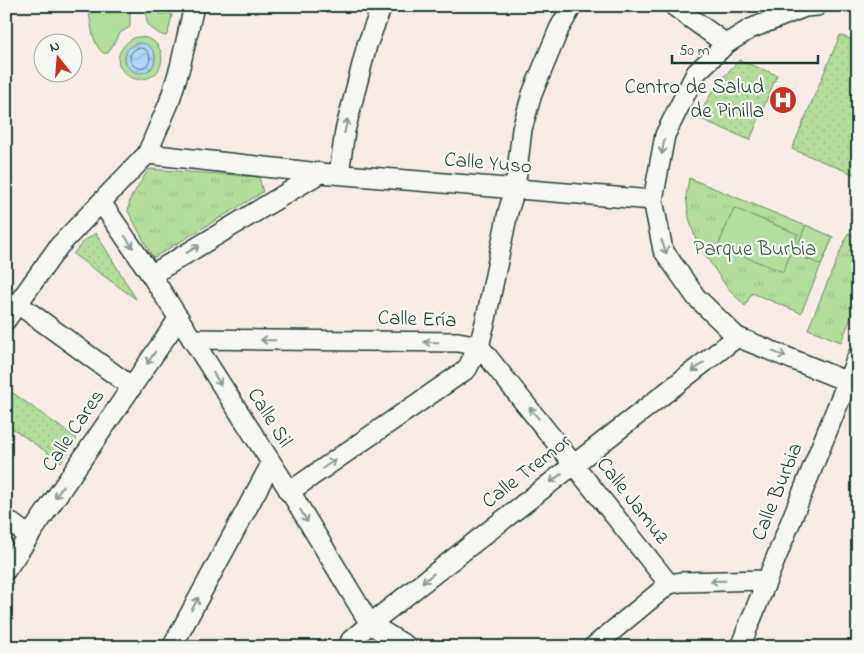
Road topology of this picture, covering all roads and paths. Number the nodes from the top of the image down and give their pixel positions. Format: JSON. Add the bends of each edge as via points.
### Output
{"nodes":[{"id":1,"x":194,"y":6,"type":"edge"},
{"id":2,"x":382,"y":6,"type":"edge"},
{"id":3,"x":572,"y":6,"type":"edge"},
{"id":4,"x":674,"y":6,"type":"edge"},
{"id":5,"x":818,"y":6,"type":"edge"},
{"id":6,"x":726,"y":44,"type":"junction"},
{"id":7,"x":147,"y":154,"type":"junction"},
{"id":8,"x":320,"y":173,"type":"junction"},
{"id":9,"x":339,"y":174,"type":"junction"},
{"id":10,"x":515,"y":189,"type":"junction"},
{"id":11,"x":653,"y":200,"type":"junction"},
{"id":12,"x":101,"y":202,"type":"junction"},
{"id":13,"x":151,"y":275,"type":"junction"},
{"id":14,"x":18,"y":304,"type":"junction"},
{"id":15,"x":179,"y":318,"type":"junction"},
{"id":16,"x":6,"y":320,"type":"edge"},
{"id":17,"x":737,"y":337,"type":"junction"},
{"id":18,"x":192,"y":339,"type":"junction"},
{"id":19,"x":479,"y":346,"type":"junction"},
{"id":20,"x":858,"y":355,"type":"edge"},
{"id":21,"x":852,"y":384,"type":"edge"},
{"id":22,"x":132,"y":387,"type":"junction"},
{"id":23,"x":271,"y":464,"type":"junction"},
{"id":24,"x":574,"y":464,"type":"junction"},
{"id":25,"x":289,"y":492,"type":"junction"},
{"id":26,"x":6,"y":519,"type":"edge"},
{"id":27,"x":29,"y":536,"type":"junction"},
{"id":28,"x":6,"y":570,"type":"edge"},
{"id":29,"x":767,"y":580,"type":"junction"},
{"id":30,"x":669,"y":584,"type":"junction"},
{"id":31,"x":370,"y":624,"type":"junction"},
{"id":32,"x":172,"y":647,"type":"edge"},
{"id":33,"x":348,"y":647,"type":"edge"},
{"id":34,"x":408,"y":647,"type":"edge"},
{"id":35,"x":593,"y":647,"type":"edge"},
{"id":36,"x":740,"y":647,"type":"edge"}],
"edges":[{"from":1,"to":7,"type":"street","via":[[180,67]]},
{"from":9,"to":2,"type":"street","one_way":true,"via":[[345,130],[367,45]]},
{"from":3,"to":10,"type":"street","name":"Calle Ería","via":[[532,94],[522,129]]},
{"from":4,"to":6,"type":"street"},
{"from":5,"to":6,"type":"street","via":[[805,7],[750,29]]},
{"from":6,"to":11,"type":"street","one_way":true,"via":[[696,73],[665,135]]},
{"from":7,"to":8,"type":"street","name":"Calle Yuso"},
{"from":7,"to":12,"type":"street"},
{"from":8,"to":9,"type":"street","name":"Calle Yuso"},
{"from":13,"to":8,"type":"street","one_way":true},
{"from":9,"to":10,"type":"street","name":"Calle Yuso"},
{"from":10,"to":11,"type":"street","name":"Calle Yuso"},
{"from":10,"to":19,"type":"street","name":"Calle Ería"},
{"from":11,"to":17,"type":"street","one_way":true,"via":[[663,250],[696,297]]},
{"from":12,"to":13,"type":"street","name":"Calle Sil","one_way":true},
{"from":12,"to":14,"type":"street","via":[[58,246]]},
{"from":13,"to":15,"type":"street","name":"Calle Sil"},
{"from":14,"to":16,"type":"street"},
{"from":14,"to":22,"type":"street"},
{"from":15,"to":18,"type":"street","name":"Calle Sil"},
{"from":15,"to":22,"type":"street","name":"Calle Cares","one_way":true},
{"from":17,"to":21,"type":"street","one_way":true},
{"from":17,"to":24,"type":"street","name":"Calle Tremor","one_way":true},
{"from":19,"to":18,"type":"street","name":"Calle Ería","one_way":true,"via":[[458,342]]},
{"from":18,"to":23,"type":"street","name":"Calle Sil","one_way":true},
{"from":24,"to":19,"type":"street","name":"Calle Jamuz","one_way":true},
{"from":25,"to":19,"type":"street","one_way":true,"via":[[467,369]]},
{"from":20,"to":21,"type":"street","name":"Calle Burbia"},
{"from":21,"to":29,"type":"street","name":"Calle Burbia"},
{"from":22,"to":27,"type":"street","name":"Calle Cares","one_way":true},
{"from":23,"to":25,"type":"street","name":"Calle Sil"},
{"from":32,"to":23,"type":"street","one_way":true},
{"from":24,"to":30,"type":"street","name":"Calle Jamuz"},
{"from":24,"to":31,"type":"street","name":"Calle Tremor","one_way":true},
{"from":25,"to":31,"type":"street","name":"Calle Sil","one_way":true},
{"from":26,"to":27,"type":"street"},
{"from":27,"to":28,"type":"street","name":"Calle Cares"},
{"from":29,"to":30,"type":"street","one_way":true},
{"from":29,"to":36,"type":"street","name":"Calle Burbia"},
{"from":30,"to":35,"type":"street"},
{"from":31,"to":33,"type":"street","name":"Calle Tremor","via":[[351,640]]},
{"from":31,"to":34,"type":"street","name":"Calle Sil"}]}
